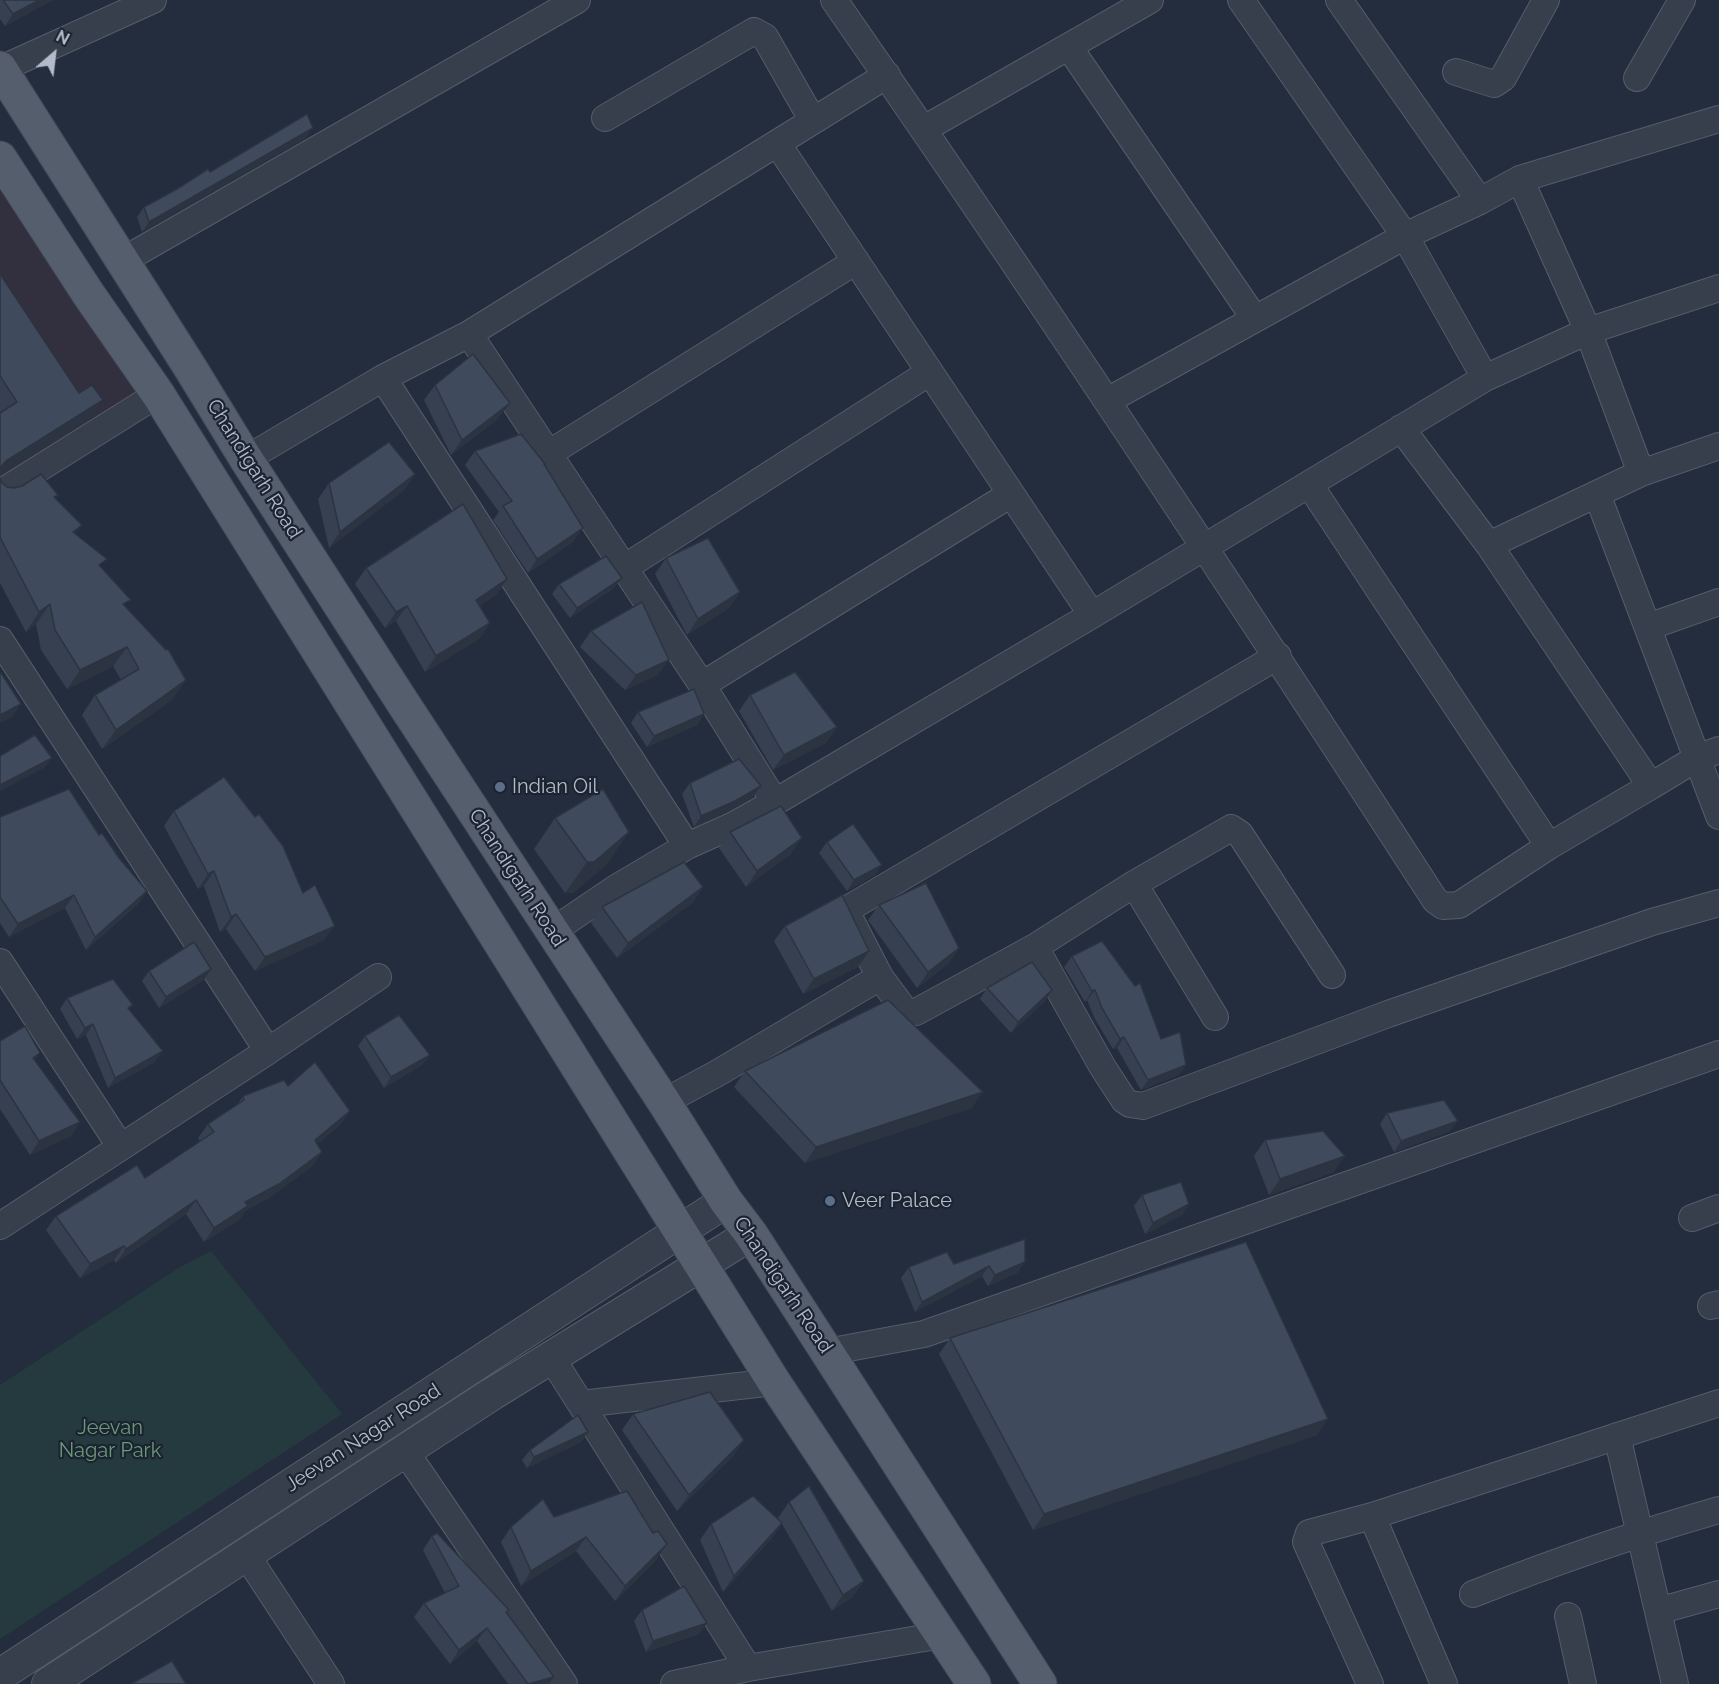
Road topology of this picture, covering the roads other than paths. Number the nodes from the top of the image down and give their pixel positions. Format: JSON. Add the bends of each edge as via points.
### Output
{"nodes":[{"id":1,"x":153,"y":0,"type":"edge"},
{"id":2,"x":578,"y":0,"type":"edge"},
{"id":3,"x":834,"y":0,"type":"edge"},
{"id":4,"x":1241,"y":0,"type":"edge"},
{"id":5,"x":1339,"y":0,"type":"edge"},
{"id":6,"x":1546,"y":0,"type":"edge"},
{"id":7,"x":1682,"y":0,"type":"edge"},
{"id":8,"x":1134,"y":4,"type":"edge"},
{"id":9,"x":1069,"y":47,"type":"junction"},
{"id":10,"x":0,"y":69,"type":"edge"},
{"id":11,"x":1456,"y":72,"type":"dead end"},
{"id":12,"x":887,"y":75,"type":"junction"},
{"id":13,"x":1637,"y":78,"type":"dead end"},
{"id":14,"x":605,"y":118,"type":"dead end"},
{"id":15,"x":1719,"y":119,"type":"edge"},
{"id":16,"x":813,"y":121,"type":"junction"},
{"id":17,"x":924,"y":129,"type":"junction"},
{"id":18,"x":777,"y":143,"type":"junction"},
{"id":19,"x":0,"y":158,"type":"edge"},
{"id":20,"x":1520,"y":180,"type":"junction"},
{"id":21,"x":1480,"y":201,"type":"junction"},
{"id":22,"x":1405,"y":236,"type":"junction"},
{"id":23,"x":122,"y":261,"type":"junction"},
{"id":24,"x":856,"y":261,"type":"junction"},
{"id":25,"x":1719,"y":288,"type":"edge"},
{"id":26,"x":1255,"y":319,"type":"junction"},
{"id":27,"x":1588,"y":331,"type":"junction"},
{"id":28,"x":469,"y":334,"type":"junction"},
{"id":29,"x":930,"y":372,"type":"junction"},
{"id":30,"x":382,"y":378,"type":"junction"},
{"id":31,"x":1485,"y":378,"type":"junction"},
{"id":32,"x":158,"y":394,"type":"junction"},
{"id":33,"x":1107,"y":401,"type":"junction"},
{"id":34,"x":1401,"y":428,"type":"junction"},
{"id":35,"x":1719,"y":446,"type":"edge"},
{"id":36,"x":548,"y":454,"type":"junction"},
{"id":37,"x":246,"y":459,"type":"junction"},
{"id":38,"x":1641,"y":473,"type":"junction"},
{"id":39,"x":1309,"y":484,"type":"junction"},
{"id":40,"x":0,"y":493,"type":"edge"},
{"id":41,"x":1011,"y":494,"type":"junction"},
{"id":42,"x":1597,"y":494,"type":"junction"},
{"id":43,"x":1489,"y":545,"type":"junction"},
{"id":44,"x":1205,"y":547,"type":"junction"},
{"id":45,"x":624,"y":568,"type":"junction"},
{"id":46,"x":1719,"y":602,"type":"edge"},
{"id":47,"x":1092,"y":615,"type":"junction"},
{"id":48,"x":1648,"y":627,"type":"junction"},
{"id":49,"x":0,"y":640,"type":"edge"},
{"id":50,"x":1278,"y":656,"type":"junction"},
{"id":51,"x":702,"y":686,"type":"junction"},
{"id":52,"x":1708,"y":754,"type":"edge"},
{"id":53,"x":1651,"y":786,"type":"junction"},
{"id":54,"x":775,"y":802,"type":"junction"},
{"id":55,"x":1719,"y":816,"type":"edge"},
{"id":56,"x":687,"y":846,"type":"junction"},
{"id":57,"x":1549,"y":846,"type":"junction"},
{"id":58,"x":1134,"y":884,"type":"junction"},
{"id":59,"x":1719,"y":903,"type":"edge"},
{"id":60,"x":551,"y":932,"type":"junction"},
{"id":61,"x":1035,"y":947,"type":"junction"},
{"id":62,"x":0,"y":962,"type":"edge"},
{"id":63,"x":1332,"y":975,"type":"dead end"},
{"id":64,"x":378,"y":977,"type":"dead end"},
{"id":65,"x":880,"y":977,"type":"junction"},
{"id":66,"x":1215,"y":1017,"type":"dead end"},
{"id":67,"x":268,"y":1051,"type":"junction"},
{"id":68,"x":1719,"y":1054,"type":"edge"},
{"id":69,"x":664,"y":1102,"type":"junction"},
{"id":70,"x":120,"y":1146,"type":"junction"},
{"id":71,"x":726,"y":1201,"type":"junction"},
{"id":72,"x":1719,"y":1208,"type":"edge"},
{"id":73,"x":1692,"y":1218,"type":"dead end"},
{"id":74,"x":0,"y":1226,"type":"edge"},
{"id":75,"x":680,"y":1230,"type":"junction"},
{"id":76,"x":751,"y":1234,"type":"junction"},
{"id":77,"x":702,"y":1264,"type":"junction"},
{"id":78,"x":827,"y":1352,"type":"junction"},
{"id":79,"x":551,"y":1357,"type":"junction"},
{"id":80,"x":774,"y":1382,"type":"junction"},
{"id":81,"x":1719,"y":1403,"type":"edge"},
{"id":82,"x":581,"y":1404,"type":"junction"},
{"id":83,"x":1617,"y":1436,"type":"junction"},
{"id":84,"x":405,"y":1451,"type":"junction"},
{"id":85,"x":1719,"y":1510,"type":"edge"},
{"id":86,"x":1372,"y":1516,"type":"junction"},
{"id":87,"x":1639,"y":1533,"type":"junction"},
{"id":88,"x":247,"y":1556,"type":"junction"},
{"id":89,"x":1473,"y":1594,"type":"dead end"},
{"id":90,"x":1719,"y":1594,"type":"edge"},
{"id":91,"x":1658,"y":1611,"type":"junction"},
{"id":92,"x":1568,"y":1616,"type":"dead end"},
{"id":93,"x":942,"y":1635,"type":"junction"},
{"id":94,"x":748,"y":1668,"type":"junction"},
{"id":95,"x":0,"y":1675,"type":"edge"},
{"id":96,"x":48,"y":1684,"type":"edge"},
{"id":97,"x":331,"y":1684,"type":"edge"},
{"id":98,"x":564,"y":1684,"type":"edge"},
{"id":99,"x":674,"y":1684,"type":"edge"},
{"id":100,"x":974,"y":1684,"type":"edge"},
{"id":101,"x":1040,"y":1684,"type":"edge"},
{"id":102,"x":1370,"y":1684,"type":"edge"},
{"id":103,"x":1444,"y":1684,"type":"edge"},
{"id":104,"x":1583,"y":1684,"type":"edge"},
{"id":105,"x":1675,"y":1684,"type":"edge"}],
"edges":[{"from":1,"to":10,"type":"street"},
{"from":2,"to":23,"type":"street"},
{"from":3,"to":12,"type":"street"},
{"from":4,"to":22,"type":"street"},
{"from":5,"to":21,"type":"street"},
{"from":6,"to":11,"type":"street","via":[[1498,83]]},
{"from":7,"to":13,"type":"street"},
{"from":8,"to":9,"type":"street"},
{"from":9,"to":17,"type":"street"},
{"from":9,"to":26,"type":"street"},
{"from":10,"to":23,"type":"main road","name":"Chandigarh Road"},
{"from":12,"to":16,"type":"street"},
{"from":12,"to":17,"type":"street"},
{"from":14,"to":16,"type":"street","via":[[754,31],[765,37]]},
{"from":15,"to":20,"type":"street"},
{"from":16,"to":18,"type":"street"},
{"from":17,"to":33,"type":"street"},
{"from":18,"to":24,"type":"street"},
{"from":18,"to":28,"type":"street"},
{"from":19,"to":32,"type":"main road"},
{"from":20,"to":21,"type":"street"},
{"from":20,"to":27,"type":"street"},
{"from":21,"to":22,"type":"street"},
{"from":22,"to":26,"type":"street"},
{"from":22,"to":31,"type":"street"},
{"from":23,"to":37,"type":"main road","name":"Chandigarh Road"},
{"from":24,"to":29,"type":"street"},
{"from":24,"to":36,"type":"street"},
{"from":25,"to":27,"type":"street"},
{"from":26,"to":33,"type":"street"},
{"from":27,"to":31,"type":"street"},
{"from":27,"to":38,"type":"street"},
{"from":28,"to":30,"type":"street"},
{"from":28,"to":36,"type":"street"},
{"from":29,"to":41,"type":"street"},
{"from":29,"to":45,"type":"street"},
{"from":30,"to":37,"type":"street"},
{"from":30,"to":56,"type":"street"},
{"from":31,"to":34,"type":"street"},
{"from":32,"to":40,"type":"street"},
{"from":32,"to":75,"type":"main road"},
{"from":33,"to":44,"type":"street"},
{"from":34,"to":39,"type":"street"},
{"from":34,"to":43,"type":"street"},
{"from":35,"to":38,"type":"street"},
{"from":36,"to":45,"type":"street"},
{"from":37,"to":60,"type":"main road","name":"Chandigarh Road"},
{"from":38,"to":42,"type":"street"},
{"from":39,"to":44,"type":"street"},
{"from":39,"to":57,"type":"street"},
{"from":41,"to":47,"type":"street"},
{"from":41,"to":51,"type":"street"},
{"from":42,"to":43,"type":"street"},
{"from":42,"to":48,"type":"street"},
{"from":43,"to":53,"type":"street"},
{"from":44,"to":47,"type":"street"},
{"from":44,"to":50,"type":"street"},
{"from":45,"to":51,"type":"street"},
{"from":46,"to":48,"type":"street"},
{"from":47,"to":54,"type":"street"},
{"from":48,"to":52,"type":"street"},
{"from":49,"to":67,"type":"street"},
{"from":50,"to":57,"type":"street","via":[[1440,905],[1459,904]]},
{"from":50,"to":65,"type":"street","via":[[851,907],[848,915]]},
{"from":51,"to":54,"type":"street"},
{"from":52,"to":53,"type":"street"},
{"from":52,"to":55,"type":"street"},
{"from":53,"to":57,"type":"street"},
{"from":54,"to":56,"type":"street"},
{"from":56,"to":60,"type":"street"},
{"from":58,"to":61,"type":"street"},
{"from":58,"to":63,"type":"street","via":[[1227,828],[1234,829]]},
{"from":58,"to":66,"type":"street"},
{"from":59,"to":61,"type":"street","via":[[1652,922],[1388,1014],[1143,1106],[1124,1100]]},
{"from":60,"to":69,"type":"main road","name":"Chandigarh Road"},
{"from":61,"to":65,"type":"street","via":[[916,1012],[903,1008]]},
{"from":62,"to":70,"type":"street"},
{"from":64,"to":67,"type":"street"},
{"from":65,"to":69,"type":"street"},
{"from":67,"to":70,"type":"street"},
{"from":68,"to":78,"type":"street","via":[[924,1334]]},
{"from":69,"to":71,"type":"main road","name":"Chandigarh Road"},
{"from":70,"to":74,"type":"street"},
{"from":71,"to":75,"type":"street","name":"Jeevan Nagar Road"},
{"from":71,"to":76,"type":"main road","name":"Chandigarh Road"},
{"from":72,"to":73,"type":"street"},
{"from":75,"to":77,"type":"main road"},
{"from":75,"to":95,"type":"street","name":"Jeevan Nagar Road"},
{"from":76,"to":77,"type":"street","name":"Jeevan Nagar Road"},
{"from":76,"to":78,"type":"main road","name":"Chandigarh Road"},
{"from":77,"to":79,"type":"street","name":"Jeevan Nagar Road"},
{"from":77,"to":80,"type":"main road"},
{"from":78,"to":101,"type":"main road","name":"Chandigarh Road"},
{"from":79,"to":82,"type":"street"},
{"from":79,"to":84,"type":"street","name":"Jeevan Nagar Road"},
{"from":80,"to":82,"type":"street"},
{"from":80,"to":93,"type":"main road"},
{"from":81,"to":83,"type":"street"},
{"from":82,"to":94,"type":"street"},
{"from":83,"to":86,"type":"street"},
{"from":83,"to":87,"type":"street"},
{"from":84,"to":88,"type":"street","name":"Jeevan Nagar Road"},
{"from":84,"to":98,"type":"street"},
{"from":85,"to":87,"type":"street"},
{"from":86,"to":102,"type":"street","via":[[1306,1536]]},
{"from":86,"to":103,"type":"street"},
{"from":87,"to":89,"type":"street"},
{"from":87,"to":91,"type":"street"},
{"from":88,"to":96,"type":"street","name":"Jeevan Nagar Road"},
{"from":88,"to":97,"type":"street"},
{"from":90,"to":91,"type":"street"},
{"from":91,"to":105,"type":"street"},
{"from":92,"to":104,"type":"street"},
{"from":93,"to":94,"type":"street"},
{"from":93,"to":100,"type":"main road"},
{"from":94,"to":99,"type":"street"}]}
